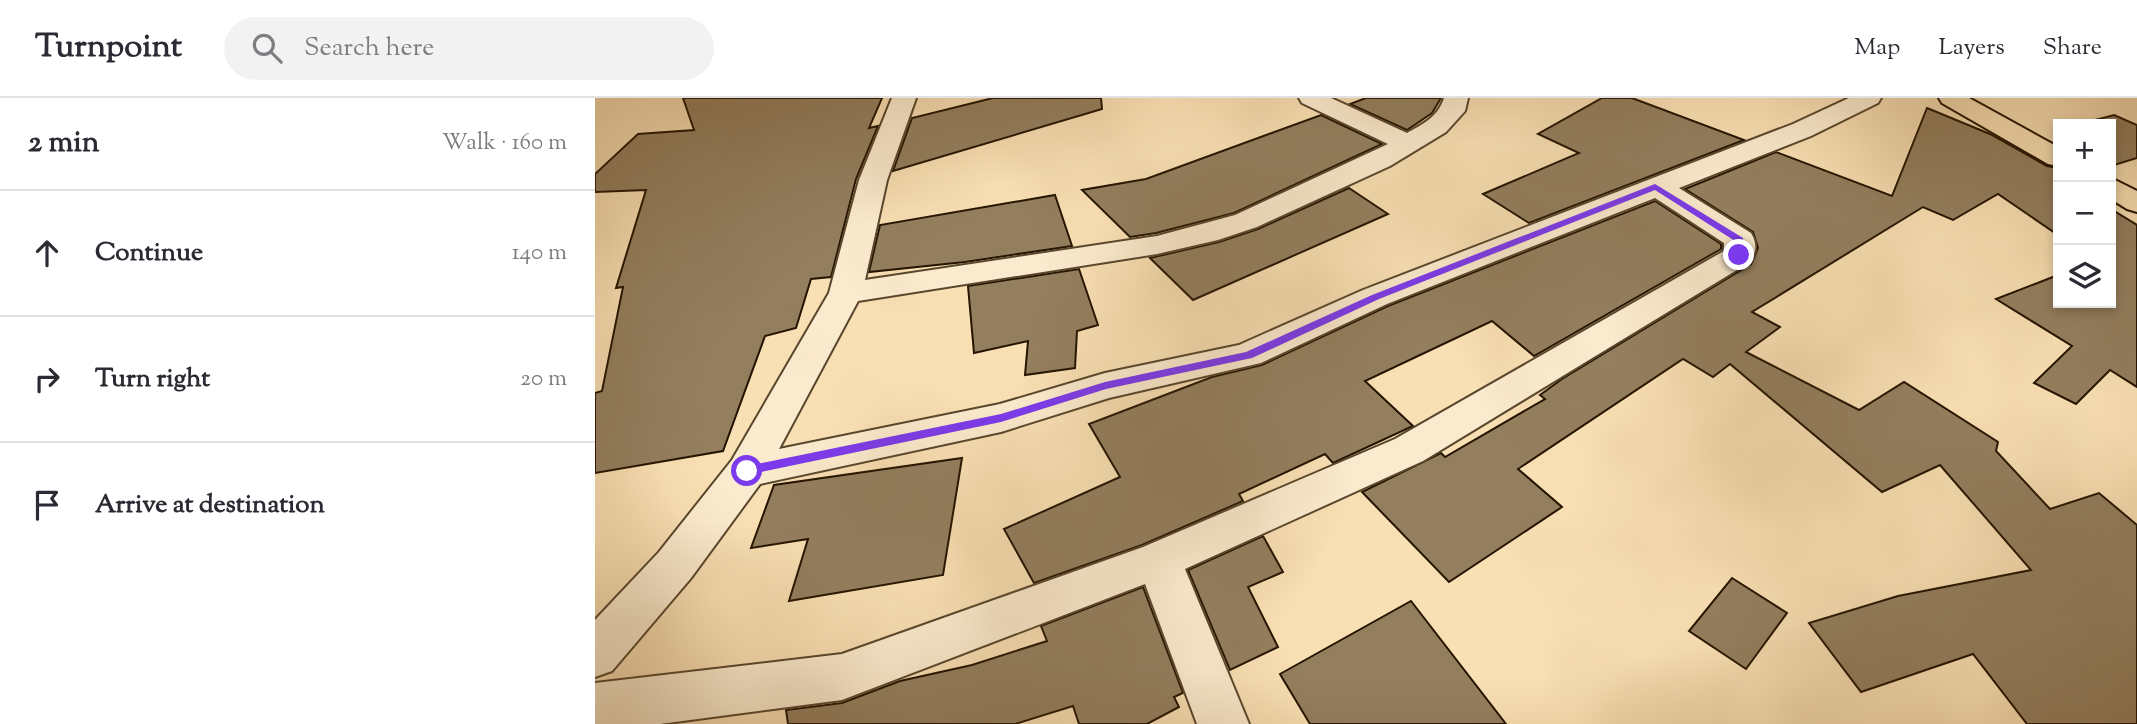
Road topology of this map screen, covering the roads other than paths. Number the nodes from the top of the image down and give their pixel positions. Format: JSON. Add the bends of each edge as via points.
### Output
{"nodes":[{"id":1,"x":904,"y":98,"type":"edge"},
{"id":2,"x":1311,"y":98,"type":"edge"},
{"id":3,"x":1456,"y":98,"type":"edge"},
{"id":4,"x":1869,"y":98,"type":"edge"},
{"id":5,"x":1951,"y":98,"type":"edge"},
{"id":6,"x":1991,"y":98,"type":"edge"},
{"id":7,"x":2053,"y":132,"type":"edge"},
{"id":8,"x":1408,"y":144,"type":"junction"},
{"id":9,"x":2053,"y":155,"type":"edge"},
{"id":10,"x":2116,"y":167,"type":"edge"},
{"id":11,"x":2137,"y":179,"type":"edge"},
{"id":12,"x":1655,"y":186,"type":"junction"},
{"id":13,"x":2116,"y":190,"type":"edge"},
{"id":14,"x":2137,"y":202,"type":"edge"},
{"id":15,"x":846,"y":293,"type":"junction"},
{"id":16,"x":747,"y":471,"type":"junction"},
{"id":17,"x":1159,"y":560,"type":"junction"},
{"id":18,"x":595,"y":655,"type":"edge"},
{"id":19,"x":595,"y":708,"type":"edge"},
{"id":20,"x":1223,"y":724,"type":"edge"}],
"edges":[{"from":1,"to":15,"type":"street","via":[[873,180]]},
{"from":2,"to":8,"type":"street"},
{"from":3,"to":8,"type":"street","via":[[1452,111],[1437,127]]},
{"from":4,"to":12,"type":"street","via":[[1802,130]]},
{"from":5,"to":9,"type":"main road"},
{"from":6,"to":7,"type":"main road"},
{"from":8,"to":15,"type":"street","via":[[1328,185],[1207,234]]},
{"from":10,"to":11,"type":"main road"},
{"from":12,"to":16,"type":"street","via":[[1375,297],[1248,355],[1105,386],[1001,418]]},
{"from":12,"to":17,"type":"street","via":[[1740,240],[1739,255],[1409,450]]},
{"from":13,"to":14,"type":"main road"},
{"from":15,"to":16,"type":"street"},
{"from":16,"to":18,"type":"street","via":[[675,565]]},
{"from":17,"to":19,"type":"street","via":[[842,677]]},
{"from":17,"to":20,"type":"street"}]}
